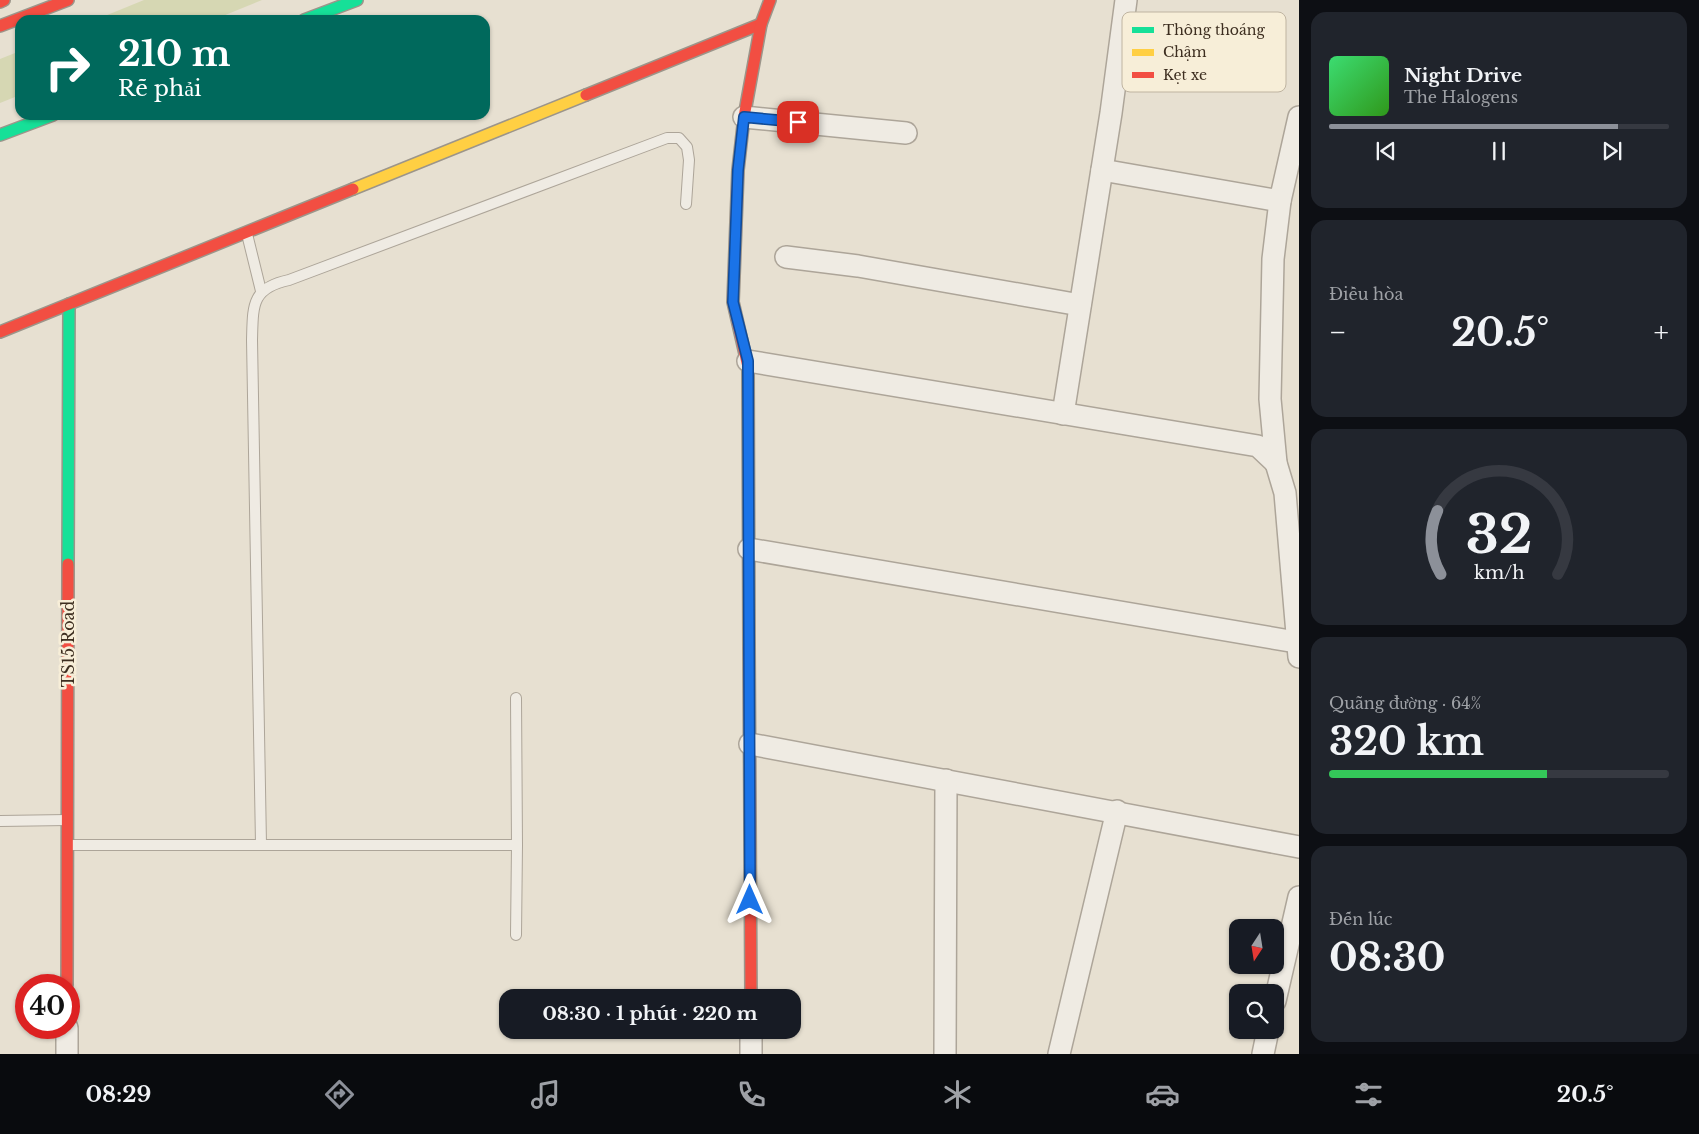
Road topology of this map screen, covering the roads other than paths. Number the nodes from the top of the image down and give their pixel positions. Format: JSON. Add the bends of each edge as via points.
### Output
{"nodes":[{"id":1,"x":4,"y":0,"type":"edge"},
{"id":2,"x":68,"y":0,"type":"edge"},
{"id":3,"x":357,"y":0,"type":"edge"},
{"id":4,"x":770,"y":0,"type":"edge"},
{"id":5,"x":0,"y":2,"type":"edge"},
{"id":6,"x":29,"y":15,"type":"edge"},
{"id":7,"x":317,"y":15,"type":"edge"},
{"id":8,"x":15,"y":20,"type":"edge"},
{"id":9,"x":761,"y":24,"type":"junction"},
{"id":10,"x":0,"y":26,"type":"edge"},
{"id":11,"x":1122,"y":28,"type":"edge"},
{"id":12,"x":744,"y":117,"type":"junction"},
{"id":13,"x":1299,"y":117,"type":"edge"},
{"id":14,"x":40,"y":120,"type":"edge"},
{"id":15,"x":906,"y":133,"type":"dead end"},
{"id":16,"x":0,"y":135,"type":"edge"},
{"id":17,"x":1102,"y":170,"type":"junction"},
{"id":18,"x":1280,"y":201,"type":"junction"},
{"id":19,"x":686,"y":204,"type":"dead end"},
{"id":20,"x":246,"y":232,"type":"junction"},
{"id":21,"x":786,"y":257,"type":"dead end"},
{"id":22,"x":261,"y":291,"type":"junction"},
{"id":23,"x":69,"y":304,"type":"junction"},
{"id":24,"x":1080,"y":305,"type":"junction"},
{"id":25,"x":0,"y":332,"type":"edge"},
{"id":26,"x":748,"y":361,"type":"junction"},
{"id":27,"x":1063,"y":414,"type":"junction"},
{"id":28,"x":1276,"y":463,"type":"junction"},
{"id":29,"x":749,"y":549,"type":"junction"},
{"id":30,"x":1298,"y":650,"type":"edge"},
{"id":31,"x":516,"y":698,"type":"dead end"},
{"id":32,"x":750,"y":744,"type":"junction"},
{"id":33,"x":946,"y":780,"type":"junction"},
{"id":34,"x":1117,"y":811,"type":"junction"},
{"id":35,"x":68,"y":820,"type":"junction"},
{"id":36,"x":0,"y":822,"type":"edge"},
{"id":37,"x":261,"y":844,"type":"junction"},
{"id":38,"x":67,"y":845,"type":"junction"},
{"id":39,"x":517,"y":845,"type":"junction"},
{"id":40,"x":1299,"y":847,"type":"edge"},
{"id":41,"x":1299,"y":897,"type":"edge"},
{"id":42,"x":516,"y":935,"type":"dead end"},
{"id":43,"x":67,"y":974,"type":"edge"},
{"id":44,"x":1279,"y":984,"type":"edge"},
{"id":45,"x":751,"y":989,"type":"edge"},
{"id":46,"x":67,"y":1039,"type":"edge"},
{"id":47,"x":751,"y":1039,"type":"edge"},
{"id":48,"x":1266,"y":1039,"type":"edge"},
{"id":49,"x":67,"y":1054,"type":"edge"},
{"id":50,"x":751,"y":1054,"type":"edge"},
{"id":51,"x":946,"y":1054,"type":"edge"},
{"id":52,"x":1059,"y":1054,"type":"edge"},
{"id":53,"x":1263,"y":1054,"type":"edge"}],
"edges":[{"from":1,"to":5,"type":"main road"},
{"from":2,"to":6,"type":"main road"},
{"from":3,"to":7,"type":"main road"},
{"from":4,"to":9,"type":"main road"},
{"from":8,"to":10,"type":"main road"},
{"from":9,"to":12,"type":"main road"},
{"from":9,"to":20,"type":"main road"},
{"from":11,"to":17,"type":"street"},
{"from":12,"to":15,"type":"street"},
{"from":12,"to":26,"type":"main road","via":[[738,170],[733,302]]},
{"from":13,"to":18,"type":"street"},
{"from":14,"to":16,"type":"main road"},
{"from":17,"to":18,"type":"street"},
{"from":17,"to":24,"type":"street"},
{"from":18,"to":28,"type":"street","via":[[1273,260],[1270,399]]},
{"from":19,"to":22,"type":"lane","via":[[687,147],[679,138],[667,138],[272,284]]},
{"from":20,"to":22,"type":"lane"},
{"from":20,"to":23,"type":"main road"},
{"from":21,"to":24,"type":"street","via":[[858,266]]},
{"from":22,"to":37,"type":"lane","via":[[253,307],[252,340]]},
{"from":23,"to":25,"type":"main road"},
{"from":23,"to":35,"type":"main road","name":"TS15 Road"},
{"from":24,"to":27,"type":"street"},
{"from":26,"to":27,"type":"street"},
{"from":26,"to":29,"type":"main road"},
{"from":27,"to":28,"type":"street","via":[[1258,446]]},
{"from":28,"to":30,"type":"street","via":[[1285,493]]},
{"from":29,"to":30,"type":"street"},
{"from":29,"to":32,"type":"main road"},
{"from":31,"to":39,"type":"lane"},
{"from":32,"to":33,"type":"street"},
{"from":32,"to":45,"type":"main road"},
{"from":33,"to":34,"type":"street"},
{"from":33,"to":51,"type":"street"},
{"from":34,"to":40,"type":"street"},
{"from":34,"to":52,"type":"street"},
{"from":35,"to":36,"type":"lane"},
{"from":35,"to":38,"type":"main road","name":"TS15 Road"},
{"from":37,"to":38,"type":"lane"},
{"from":37,"to":39,"type":"lane"},
{"from":38,"to":43,"type":"main road","name":"TS15 Road"},
{"from":39,"to":42,"type":"lane"},
{"from":41,"to":44,"type":"street"},
{"from":46,"to":49,"type":"street"},
{"from":47,"to":50,"type":"street"},
{"from":48,"to":53,"type":"street"}]}
